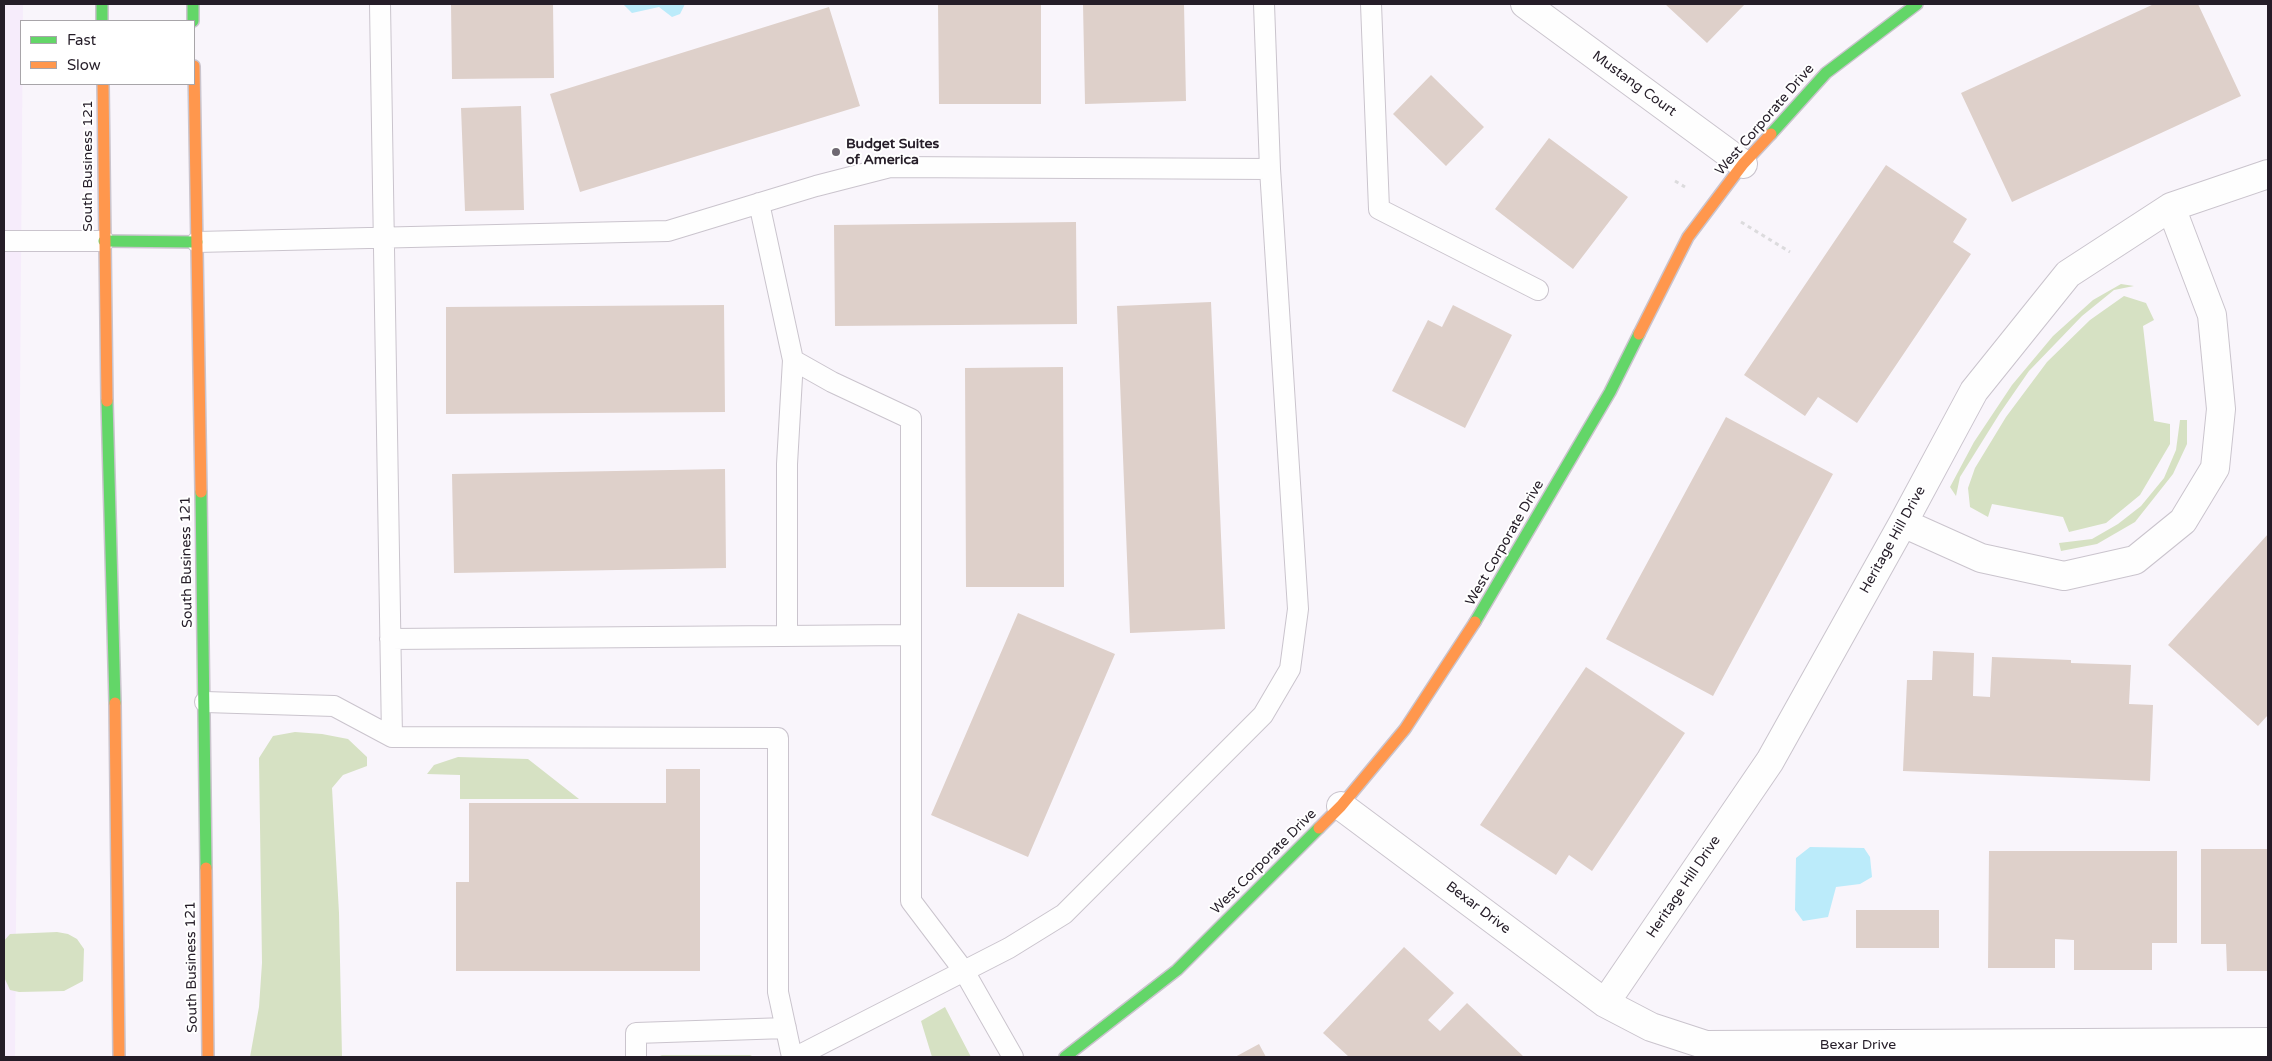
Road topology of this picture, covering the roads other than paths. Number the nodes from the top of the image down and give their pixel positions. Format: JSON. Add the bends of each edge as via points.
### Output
{"nodes":[{"id":1,"x":102,"y":4,"type":"edge"},
{"id":2,"x":193,"y":4,"type":"edge"},
{"id":3,"x":380,"y":4,"type":"edge"},
{"id":4,"x":1264,"y":4,"type":"edge"},
{"id":5,"x":1371,"y":4,"type":"edge"},
{"id":6,"x":1917,"y":4,"type":"edge"},
{"id":7,"x":1536,"y":7,"type":"edge"},
{"id":8,"x":102,"y":20,"type":"edge"},
{"id":9,"x":193,"y":20,"type":"edge"},
{"id":10,"x":103,"y":85,"type":"edge"},
{"id":11,"x":194,"y":85,"type":"edge"},
{"id":12,"x":1743,"y":164,"type":"junction"},
{"id":13,"x":1270,"y":169,"type":"junction"},
{"id":14,"x":2268,"y":174,"type":"edge"},
{"id":15,"x":759,"y":204,"type":"junction"},
{"id":16,"x":2171,"y":207,"type":"junction"},
{"id":17,"x":384,"y":238,"type":"junction"},
{"id":18,"x":4,"y":241,"type":"edge"},
{"id":19,"x":104,"y":241,"type":"junction"},
{"id":20,"x":197,"y":242,"type":"junction"},
{"id":21,"x":1538,"y":290,"type":"dead end"},
{"id":22,"x":793,"y":360,"type":"junction"},
{"id":23,"x":1904,"y":523,"type":"junction"},
{"id":24,"x":787,"y":636,"type":"junction"},
{"id":25,"x":911,"y":636,"type":"junction"},
{"id":26,"x":390,"y":639,"type":"junction"},
{"id":27,"x":205,"y":702,"type":"junction"},
{"id":28,"x":392,"y":737,"type":"junction"},
{"id":29,"x":1341,"y":806,"type":"junction"},
{"id":30,"x":964,"y":971,"type":"junction"},
{"id":31,"x":1605,"y":1003,"type":"junction"},
{"id":32,"x":786,"y":1028,"type":"junction"},
{"id":33,"x":2268,"y":1042,"type":"edge"},
{"id":34,"x":119,"y":1057,"type":"edge"},
{"id":35,"x":208,"y":1057,"type":"edge"},
{"id":36,"x":636,"y":1057,"type":"edge"},
{"id":37,"x":794,"y":1057,"type":"edge"},
{"id":38,"x":1014,"y":1057,"type":"edge"},
{"id":39,"x":1065,"y":1057,"type":"edge"}],
"edges":[{"from":1,"to":8,"type":"main road"},
{"from":2,"to":9,"type":"main road"},
{"from":3,"to":17,"type":"lane"},
{"from":4,"to":13,"type":"lane"},
{"from":5,"to":21,"type":"lane","via":[[1380,209]]},
{"from":6,"to":12,"type":"main road","name":"West Corporate Drive","via":[[1826,73]]},
{"from":7,"to":12,"type":"street","name":"Mustang Court"},
{"from":10,"to":19,"type":"main road","name":"South Business 121"},
{"from":11,"to":20,"type":"main road","name":"South Business 121"},
{"from":12,"to":29,"type":"main road","name":"West Corporate Drive","via":[[1688,237],[1610,392],[1478,618],[1405,729]]},
{"from":13,"to":15,"type":"lane","via":[[890,167]]},
{"from":13,"to":30,"type":"lane","via":[[1298,609],[1290,669],[1263,715],[1064,914]]},
{"from":14,"to":16,"type":"street","name":"Heritage Hill Drive"},
{"from":15,"to":17,"type":"lane","via":[[668,231]]},
{"from":15,"to":22,"type":"lane"},
{"from":16,"to":23,"type":"street","name":"Heritage Hill Drive","via":[[2068,274],[1974,391]]},
{"from":16,"to":23,"type":"street","via":[[2212,315],[2221,409],[2215,468],[2183,521],[2135,560],[2064,576],[1981,558]]},
{"from":17,"to":20,"type":"lane"},
{"from":17,"to":26,"type":"lane"},
{"from":18,"to":19,"type":"lane"},
{"from":19,"to":20,"type":"main road"},
{"from":19,"to":34,"type":"main road","name":"South Business 121"},
{"from":20,"to":27,"type":"main road","name":"South Business 121"},
{"from":22,"to":24,"type":"lane","via":[[786,464]]},
{"from":22,"to":25,"type":"lane","via":[[910,420]]},
{"from":23,"to":31,"type":"street","name":"Heritage Hill Drive","via":[[1770,761]]},
{"from":24,"to":25,"type":"lane"},
{"from":24,"to":26,"type":"lane"},
{"from":25,"to":30,"type":"lane","via":[[911,901]]},
{"from":26,"to":28,"type":"lane"},
{"from":27,"to":28,"type":"lane","via":[[334,706]]},
{"from":27,"to":35,"type":"main road","name":"South Business 121"},
{"from":28,"to":32,"type":"lane","via":[[778,738],[778,992]]},
{"from":29,"to":31,"type":"street","name":"Bexar Drive"},
{"from":29,"to":39,"type":"main road","name":"West Corporate Drive","via":[[1177,970]]},
{"from":30,"to":37,"type":"lane"},
{"from":30,"to":38,"type":"lane"},
{"from":31,"to":33,"type":"street","name":"Bexar Drive","via":[[1651,1027],[1706,1045]]},
{"from":32,"to":36,"type":"lane","via":[[636,1033]]},
{"from":32,"to":37,"type":"lane"}]}
